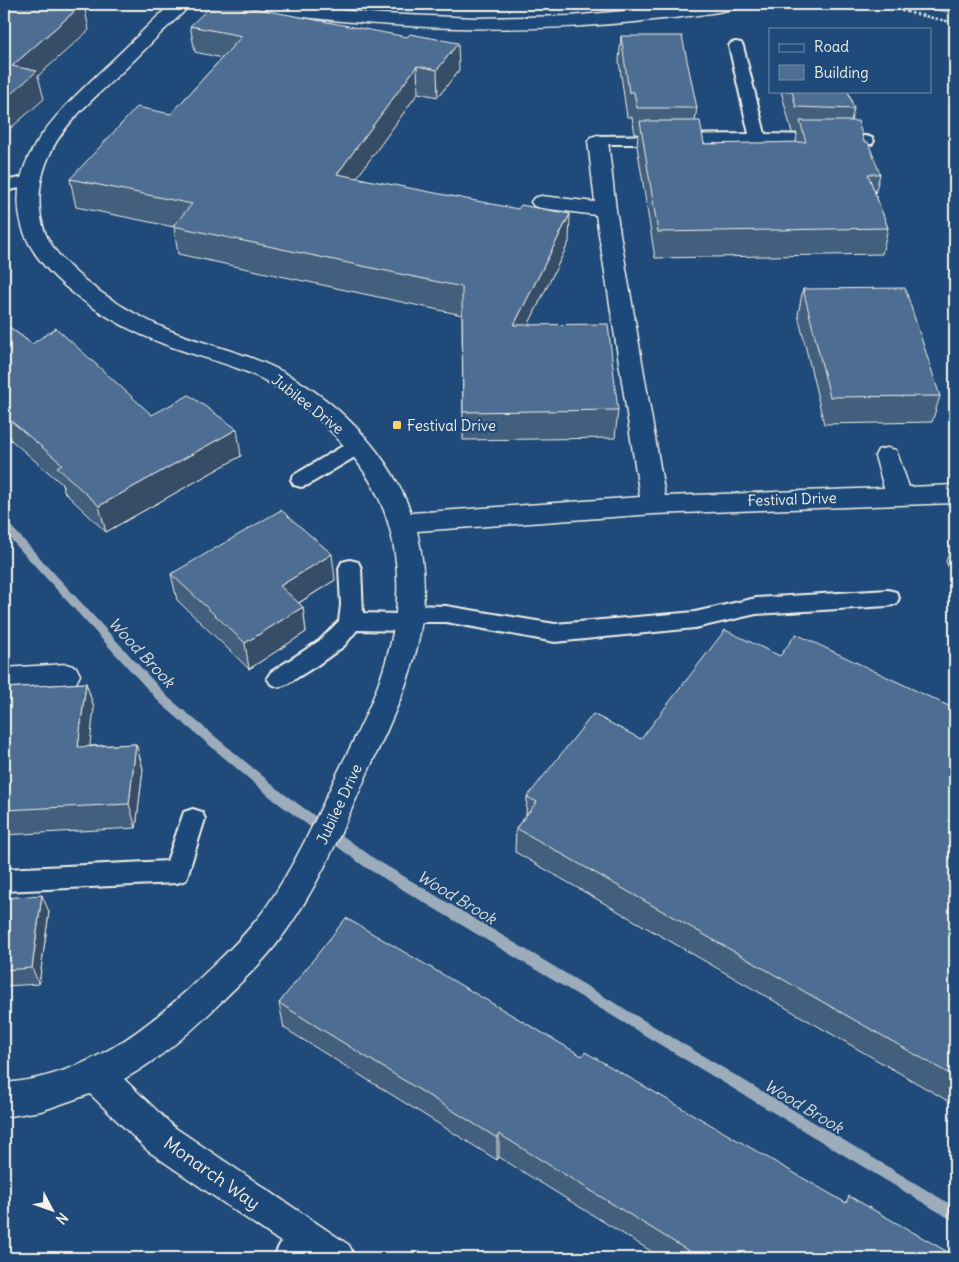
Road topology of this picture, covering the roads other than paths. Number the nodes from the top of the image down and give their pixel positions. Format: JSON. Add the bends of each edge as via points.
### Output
{"nodes":[{"id":1,"x":181,"y":4,"type":"edge"},
{"id":2,"x":241,"y":4,"type":"edge"},
{"id":3,"x":731,"y":4,"type":"edge"},
{"id":4,"x":736,"y":46,"type":"dead end"},
{"id":5,"x":758,"y":139,"type":"junction"},
{"id":6,"x":866,"y":140,"type":"edge"},
{"id":7,"x":598,"y":142,"type":"joint"},
{"id":8,"x":30,"y":182,"type":"junction"},
{"id":9,"x":4,"y":186,"type":"edge"},
{"id":10,"x":541,"y":202,"type":"dead end"},
{"id":11,"x":606,"y":210,"type":"junction"},
{"id":12,"x":358,"y":446,"type":"junction"},
{"id":13,"x":886,"y":456,"type":"dead end"},
{"id":14,"x":301,"y":480,"type":"dead end"},
{"id":15,"x":955,"y":494,"type":"edge"},
{"id":16,"x":899,"y":495,"type":"junction"},
{"id":17,"x":654,"y":505,"type":"junction"},
{"id":18,"x":404,"y":523,"type":"junction"},
{"id":19,"x":350,"y":568,"type":"dead end"},
{"id":20,"x":888,"y":598,"type":"dead end"},
{"id":21,"x":409,"y":618,"type":"junction"},
{"id":22,"x":350,"y":622,"type":"junction"},
{"id":23,"x":66,"y":675,"type":"dead end"},
{"id":24,"x":279,"y":678,"type":"dead end"},
{"id":25,"x":4,"y":679,"type":"edge"},
{"id":26,"x":193,"y":819,"type":"dead end"},
{"id":27,"x":4,"y":880,"type":"edge"},
{"id":28,"x":97,"y":1077,"type":"junction"},
{"id":29,"x":4,"y":1100,"type":"edge"},
{"id":30,"x":296,"y":1247,"type":"edge"},
{"id":31,"x":336,"y":1258,"type":"edge"}],
"edges":[{"from":1,"to":8,"type":"street","name":"Jubilee Drive","via":[[44,143]]},
{"from":2,"to":3,"type":"street","via":[[362,19],[467,24],[650,15]]},
{"from":4,"to":5,"type":"lane"},
{"from":5,"to":6,"type":"lane"},
{"from":5,"to":7,"type":"lane"},
{"from":7,"to":11,"type":"street"},
{"from":8,"to":9,"type":"lane"},
{"from":8,"to":12,"type":"street","name":"Jubilee Drive","via":[[33,228],[41,245],[56,264],[92,297],[143,327],[273,376],[322,411]]},
{"from":10,"to":11,"type":"street"},
{"from":11,"to":17,"type":"street"},
{"from":12,"to":14,"type":"lane"},
{"from":12,"to":18,"type":"street","name":"Jubilee Drive","via":[[373,463]]},
{"from":13,"to":16,"type":"street"},
{"from":15,"to":16,"type":"street","name":"Festival Drive"},
{"from":16,"to":17,"type":"street","name":"Festival Drive"},
{"from":17,"to":18,"type":"street","name":"Festival Drive"},
{"from":18,"to":21,"type":"street","name":"Jubilee Drive","via":[[410,566]]},
{"from":19,"to":22,"type":"lane"},
{"from":20,"to":21,"type":"lane","via":[[756,606],[695,620],[555,633],[446,614]]},
{"from":21,"to":22,"type":"lane"},
{"from":21,"to":28,"type":"street","name":"Jubilee Drive","via":[[405,644],[384,707],[313,860],[268,931],[180,1021],[140,1053]]},
{"from":22,"to":24,"type":"lane","via":[[332,644]]},
{"from":23,"to":25,"type":"street"},
{"from":26,"to":27,"type":"lane","via":[[177,872]]},
{"from":28,"to":29,"type":"street","name":"Jubilee Drive","via":[[29,1098]]},
{"from":28,"to":30,"type":"street","name":"Monarch Way","via":[[161,1138]]},
{"from":30,"to":31,"type":"street","name":"Monarch Way"}]}
